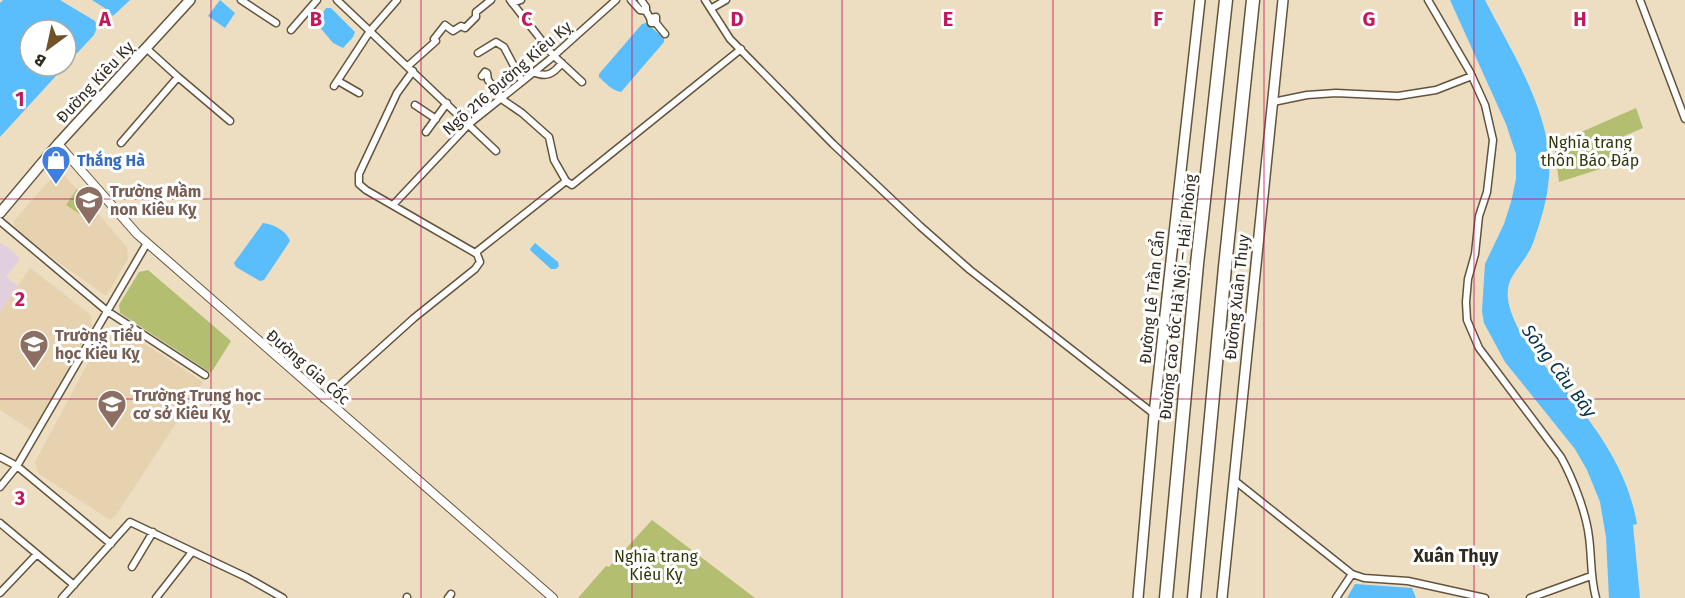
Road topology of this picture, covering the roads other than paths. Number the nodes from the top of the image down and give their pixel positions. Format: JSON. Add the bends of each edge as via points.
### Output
{"nodes":[{"id":1,"x":190,"y":0,"type":"edge"},
{"id":2,"x":242,"y":0,"type":"edge"},
{"id":3,"x":317,"y":0,"type":"edge"},
{"id":4,"x":338,"y":0,"type":"edge"},
{"id":5,"x":397,"y":0,"type":"edge"},
{"id":6,"x":491,"y":0,"type":"edge"},
{"id":7,"x":521,"y":0,"type":"edge"},
{"id":8,"x":615,"y":0,"type":"edge"},
{"id":9,"x":631,"y":0,"type":"edge"},
{"id":10,"x":641,"y":0,"type":"edge"},
{"id":11,"x":705,"y":0,"type":"edge"},
{"id":12,"x":726,"y":0,"type":"edge"},
{"id":13,"x":1200,"y":0,"type":"edge"},
{"id":14,"x":1226,"y":0,"type":"edge"},
{"id":15,"x":1253,"y":0,"type":"edge"},
{"id":16,"x":1283,"y":0,"type":"edge"},
{"id":17,"x":1428,"y":0,"type":"edge"},
{"id":18,"x":1640,"y":0,"type":"edge"},
{"id":19,"x":511,"y":1,"type":"edge"},
{"id":20,"x":712,"y":8,"type":"junction"},
{"id":21,"x":645,"y":11,"type":"junction"},
{"id":22,"x":276,"y":23,"type":"dead end"},
{"id":23,"x":291,"y":30,"type":"dead end"},
{"id":24,"x":370,"y":31,"type":"junction"},
{"id":25,"x":665,"y":34,"type":"dead end"},
{"id":26,"x":146,"y":48,"type":"junction"},
{"id":27,"x":741,"y":49,"type":"junction"},
{"id":28,"x":478,"y":53,"type":"dead end"},
{"id":29,"x":554,"y":55,"type":"junction"},
{"id":30,"x":561,"y":63,"type":"junction"},
{"id":31,"x":410,"y":69,"type":"junction"},
{"id":32,"x":533,"y":72,"type":"junction"},
{"id":33,"x":482,"y":76,"type":"dead end"},
{"id":34,"x":1472,"y":76,"type":"junction"},
{"id":35,"x":178,"y":77,"type":"junction"},
{"id":36,"x":522,"y":81,"type":"junction"},
{"id":37,"x":582,"y":82,"type":"dead end"},
{"id":38,"x":359,"y":93,"type":"dead end"},
{"id":39,"x":501,"y":97,"type":"junction"},
{"id":40,"x":1273,"y":102,"type":"junction"},
{"id":41,"x":447,"y":103,"type":"junction"},
{"id":42,"x":415,"y":105,"type":"dead end"},
{"id":43,"x":436,"y":119,"type":"junction"},
{"id":44,"x":1685,"y":119,"type":"edge"},
{"id":45,"x":230,"y":121,"type":"dead end"},
{"id":46,"x":469,"y":124,"type":"junction"},
{"id":47,"x":426,"y":132,"type":"dead end"},
{"id":48,"x":121,"y":143,"type":"dead end"},
{"id":49,"x":58,"y":144,"type":"junction"},
{"id":50,"x":496,"y":151,"type":"dead end"},
{"id":51,"x":566,"y":181,"type":"junction"},
{"id":52,"x":393,"y":205,"type":"junction"},
{"id":53,"x":0,"y":213,"type":"edge"},
{"id":54,"x":0,"y":221,"type":"edge"},
{"id":55,"x":147,"y":243,"type":"junction"},
{"id":56,"x":475,"y":253,"type":"junction"},
{"id":57,"x":108,"y":312,"type":"junction"},
{"id":58,"x":205,"y":375,"type":"dead end"},
{"id":59,"x":324,"y":399,"type":"junction"},
{"id":60,"x":1154,"y":414,"type":"junction"},
{"id":61,"x":0,"y":457,"type":"edge"},
{"id":62,"x":17,"y":466,"type":"junction"},
{"id":63,"x":1233,"y":479,"type":"junction"},
{"id":64,"x":0,"y":487,"type":"edge"},
{"id":65,"x":0,"y":523,"type":"edge"},
{"id":66,"x":153,"y":532,"type":"junction"},
{"id":67,"x":111,"y":544,"type":"junction"},
{"id":68,"x":192,"y":552,"type":"junction"},
{"id":69,"x":37,"y":554,"type":"junction"},
{"id":70,"x":132,"y":567,"type":"dead end"},
{"id":71,"x":1352,"y":574,"type":"junction"},
{"id":72,"x":1591,"y":576,"type":"junction"},
{"id":73,"x":74,"y":585,"type":"junction"},
{"id":74,"x":0,"y":593,"type":"edge"},
{"id":75,"x":279,"y":597,"type":"edge"},
{"id":76,"x":62,"y":598,"type":"edge"},
{"id":77,"x":156,"y":598,"type":"edge"},
{"id":78,"x":553,"y":598,"type":"edge"},
{"id":79,"x":1138,"y":598,"type":"edge"},
{"id":80,"x":1166,"y":598,"type":"edge"},
{"id":81,"x":1195,"y":598,"type":"edge"},
{"id":82,"x":1222,"y":598,"type":"edge"},
{"id":83,"x":1336,"y":598,"type":"edge"},
{"id":84,"x":1485,"y":598,"type":"edge"},
{"id":85,"x":1530,"y":598,"type":"edge"},
{"id":86,"x":1596,"y":598,"type":"edge"}],
"edges":[{"from":1,"to":26,"type":"main road","name":"Đường Kiêu Kỵ"},
{"from":2,"to":22,"type":"street"},
{"from":3,"to":23,"type":"street"},
{"from":4,"to":24,"type":"street"},
{"from":5,"to":24,"type":"street"},
{"from":6,"to":31,"type":"street","via":[[465,28],[453,31],[445,25]]},
{"from":7,"to":19,"type":"street"},
{"from":8,"to":29,"type":"street","name":"Ngõ 216 Đường Kiêu Kỵ"},
{"from":9,"to":21,"type":"street"},
{"from":10,"to":21,"type":"street"},
{"from":11,"to":20,"type":"street"},
{"from":12,"to":20,"type":"street"},
{"from":13,"to":60,"type":"main road","name":"Đường Lê Trần Cẩn"},
{"from":14,"to":80,"type":"highway","name":"Đường cao tốc Hà Nội – Hải Phòng"},
{"from":15,"to":81,"type":"highway"},
{"from":16,"to":40,"type":"main road","name":"Đường Xuân Thụy"},
{"from":17,"to":34,"type":"street"},
{"from":18,"to":44,"type":"street"},
{"from":19,"to":29,"type":"street"},
{"from":20,"to":27,"type":"street","via":[[730,39]]},
{"from":21,"to":25,"type":"street"},
{"from":24,"to":31,"type":"street"},
{"from":24,"to":38,"type":"street","via":[[336,84]]},
{"from":26,"to":35,"type":"street"},
{"from":26,"to":49,"type":"main road","name":"Đường Kiêu Kỵ"},
{"from":27,"to":51,"type":"street","via":[[576,183],[570,185]]},
{"from":27,"to":60,"type":"street","via":[[920,226]]},
{"from":28,"to":36,"type":"street","via":[[500,43]]},
{"from":29,"to":30,"type":"street"},
{"from":29,"to":32,"type":"street","name":"Ngõ 216 Đường Kiêu Kỵ"},
{"from":30,"to":32,"type":"street","via":[[551,74]]},
{"from":30,"to":37,"type":"street"},
{"from":31,"to":41,"type":"street"},
{"from":31,"to":52,"type":"street","via":[[359,174],[362,187]]},
{"from":32,"to":36,"type":"street","name":"Ngõ 216 Đường Kiêu Kỵ"},
{"from":33,"to":39,"type":"street","via":[[487,73]]},
{"from":34,"to":40,"type":"street","via":[[1436,90],[1398,96],[1308,94]]},
{"from":34,"to":72,"type":"street","via":[[1485,105],[1493,140],[1487,192],[1468,279],[1467,311],[1472,334],[1569,472],[1588,531]]},
{"from":35,"to":45,"type":"street"},
{"from":35,"to":48,"type":"street"},
{"from":36,"to":39,"type":"street","name":"Ngõ 216 Đường Kiêu Kỵ"},
{"from":39,"to":46,"type":"street","name":"Ngõ 216 Đường Kiêu Kỵ"},
{"from":39,"to":51,"type":"street","via":[[549,137],[554,160]]},
{"from":40,"to":63,"type":"main road","name":"Đường Xuân Thụy"},
{"from":41,"to":43,"type":"street"},
{"from":41,"to":46,"type":"street"},
{"from":42,"to":43,"type":"street"},
{"from":43,"to":47,"type":"street"},
{"from":46,"to":50,"type":"street"},
{"from":46,"to":52,"type":"street","name":"Ngõ 216 Đường Kiêu Kỵ"},
{"from":49,"to":53,"type":"main road","name":"Đường Kiêu Kỵ"},
{"from":49,"to":55,"type":"street","name":"Đường Gia Cốc"},
{"from":51,"to":56,"type":"street"},
{"from":52,"to":56,"type":"street"},
{"from":54,"to":57,"type":"street"},
{"from":55,"to":57,"type":"street"},
{"from":55,"to":59,"type":"street","name":"Đường Gia Cốc"},
{"from":56,"to":59,"type":"street","via":[[480,258],[475,269]]},
{"from":57,"to":58,"type":"street"},
{"from":57,"to":62,"type":"street"},
{"from":59,"to":78,"type":"street","name":"Đường Gia Cốc"},
{"from":60,"to":79,"type":"main road","name":"Đường Lê Trần Cẩn"},
{"from":61,"to":62,"type":"street"},
{"from":62,"to":64,"type":"street"},
{"from":62,"to":67,"type":"street"},
{"from":63,"to":71,"type":"street"},
{"from":63,"to":82,"type":"main road","name":"Đường Xuân Thụy"},
{"from":65,"to":69,"type":"street"},
{"from":66,"to":67,"type":"street","via":[[130,522]]},
{"from":66,"to":68,"type":"street"},
{"from":66,"to":70,"type":"street"},
{"from":67,"to":73,"type":"street"},
{"from":68,"to":75,"type":"street"},
{"from":68,"to":77,"type":"street"},
{"from":69,"to":73,"type":"street"},
{"from":69,"to":74,"type":"street"},
{"from":71,"to":83,"type":"street"},
{"from":71,"to":84,"type":"street","via":[[1408,581]]},
{"from":72,"to":85,"type":"street"},
{"from":72,"to":86,"type":"street"},
{"from":73,"to":76,"type":"street"}]}
